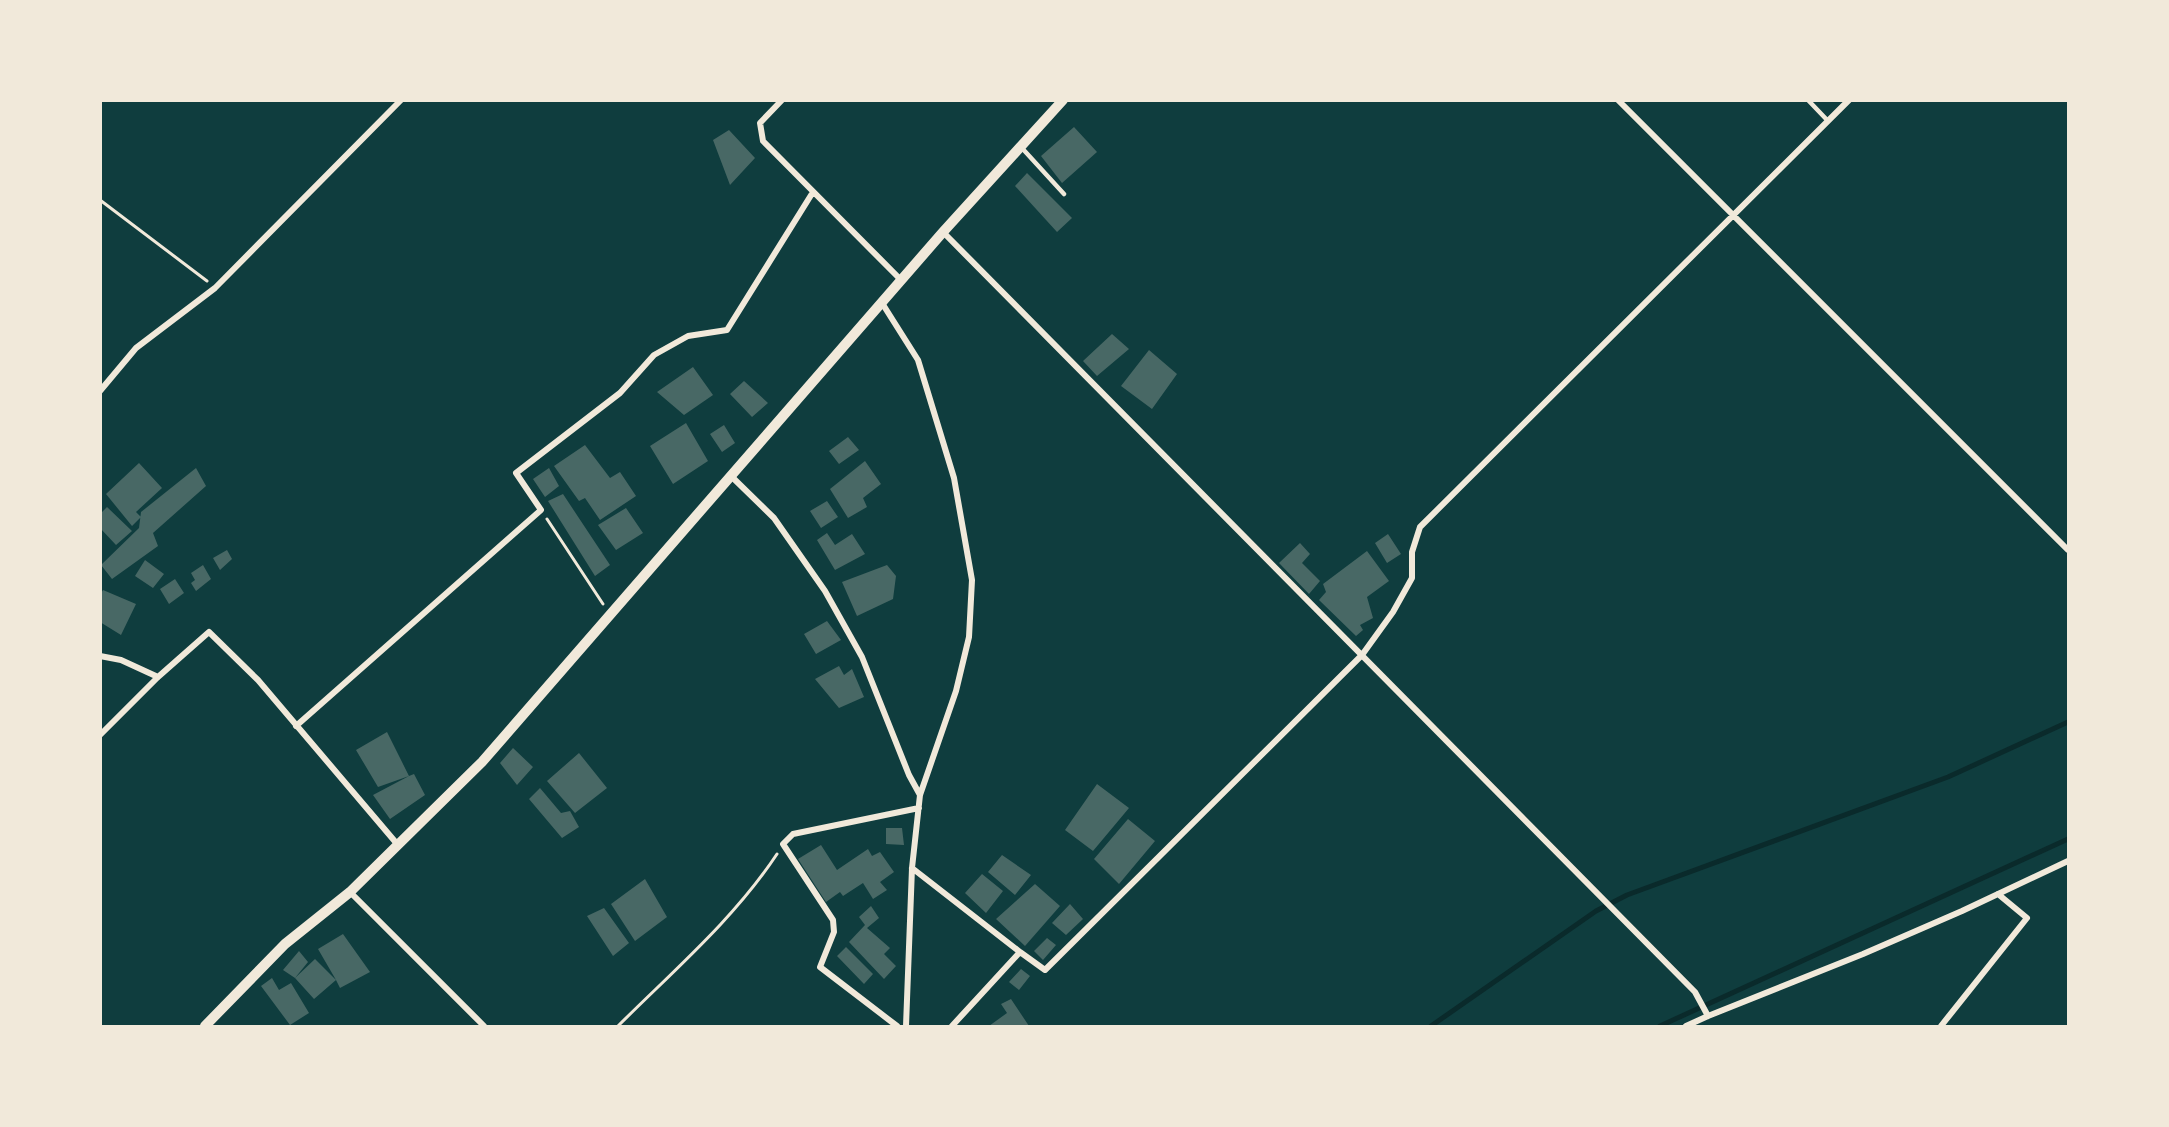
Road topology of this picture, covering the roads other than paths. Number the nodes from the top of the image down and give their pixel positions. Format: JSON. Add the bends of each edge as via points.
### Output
{"nodes":[{"id":1,"x":401,"y":100,"type":"edge"},
{"id":2,"x":782,"y":100,"type":"edge"},
{"id":3,"x":1063,"y":100,"type":"edge"},
{"id":4,"x":1618,"y":100,"type":"edge"},
{"id":5,"x":1808,"y":100,"type":"edge"},
{"id":6,"x":1849,"y":100,"type":"edge"},
{"id":7,"x":1828,"y":121,"type":"junction"},
{"id":8,"x":1021,"y":147,"type":"junction"},
{"id":9,"x":813,"y":192,"type":"junction"},
{"id":10,"x":1064,"y":194,"type":"dead end"},
{"id":11,"x":1733,"y":215,"type":"junction"},
{"id":12,"x":943,"y":231,"type":"junction"},
{"id":13,"x":901,"y":280,"type":"junction"},
{"id":14,"x":882,"y":303,"type":"junction"},
{"id":15,"x":100,"y":391,"type":"edge"},
{"id":16,"x":731,"y":476,"type":"junction"},
{"id":17,"x":2068,"y":550,"type":"edge"},
{"id":18,"x":1362,"y":655,"type":"junction"},
{"id":19,"x":100,"y":656,"type":"edge"},
{"id":20,"x":159,"y":677,"type":"junction"},
{"id":21,"x":296,"y":726,"type":"junction"},
{"id":22,"x":100,"y":735,"type":"edge"},
{"id":23,"x":920,"y":795,"type":"junction"},
{"id":24,"x":919,"y":808,"type":"junction"},
{"id":25,"x":398,"y":845,"type":"junction"},
{"id":26,"x":2068,"y":861,"type":"edge"},
{"id":27,"x":912,"y":868,"type":"junction"},
{"id":28,"x":350,"y":892,"type":"junction"},
{"id":29,"x":1998,"y":894,"type":"junction"},
{"id":30,"x":1020,"y":952,"type":"junction"},
{"id":31,"x":1708,"y":1016,"type":"junction"},
{"id":32,"x":205,"y":1026,"type":"edge"},
{"id":33,"x":484,"y":1026,"type":"edge"},
{"id":34,"x":897,"y":1026,"type":"edge"},
{"id":35,"x":906,"y":1026,"type":"edge"},
{"id":36,"x":952,"y":1026,"type":"edge"},
{"id":37,"x":1686,"y":1026,"type":"edge"},
{"id":38,"x":1941,"y":1026,"type":"edge"}],
"edges":[{"from":1,"to":15,"type":"street","via":[[215,288],[136,348]]},
{"from":2,"to":9,"type":"street","via":[[760,123],[763,141]]},
{"from":3,"to":8,"type":"street"},
{"from":4,"to":11,"type":"street"},
{"from":5,"to":7,"type":"lane"},
{"from":6,"to":7,"type":"street"},
{"from":7,"to":11,"type":"street"},
{"from":8,"to":10,"type":"lane"},
{"from":8,"to":12,"type":"street"},
{"from":9,"to":13,"type":"street"},
{"from":9,"to":21,"type":"street","via":[[727,330],[688,336],[654,356],[620,393],[516,473],[541,510]]},
{"from":11,"to":17,"type":"street"},
{"from":11,"to":18,"type":"street","via":[[1420,527],[1412,552],[1412,578]]},
{"from":12,"to":13,"type":"street"},
{"from":12,"to":18,"type":"street"},
{"from":13,"to":14,"type":"street"},
{"from":14,"to":16,"type":"street"},
{"from":14,"to":23,"type":"street","via":[[918,360],[954,478],[972,580],[969,637],[956,691]]},
{"from":16,"to":23,"type":"street","via":[[774,518],[825,591],[862,657]]},
{"from":16,"to":25,"type":"street","via":[[482,762]]},
{"from":18,"to":30,"type":"street","via":[[1045,970]]},
{"from":18,"to":31,"type":"street","via":[[1695,992]]},
{"from":19,"to":20,"type":"street","via":[[121,660]]},
{"from":20,"to":21,"type":"street","via":[[209,632],[258,680]]},
{"from":20,"to":22,"type":"street"},
{"from":21,"to":25,"type":"street"},
{"from":23,"to":24,"type":"street"},
{"from":24,"to":27,"type":"street"},
{"from":24,"to":34,"type":"street","via":[[793,834],[783,844],[833,920],[834,933],[820,967]]},
{"from":25,"to":28,"type":"street"},
{"from":26,"to":29,"type":"street"},
{"from":27,"to":30,"type":"street"},
{"from":27,"to":35,"type":"street"},
{"from":28,"to":32,"type":"street","via":[[285,944]]},
{"from":28,"to":33,"type":"street"},
{"from":29,"to":31,"type":"street"},
{"from":29,"to":38,"type":"street","via":[[2027,918]]},
{"from":30,"to":36,"type":"street"},
{"from":31,"to":37,"type":"street"}]}
